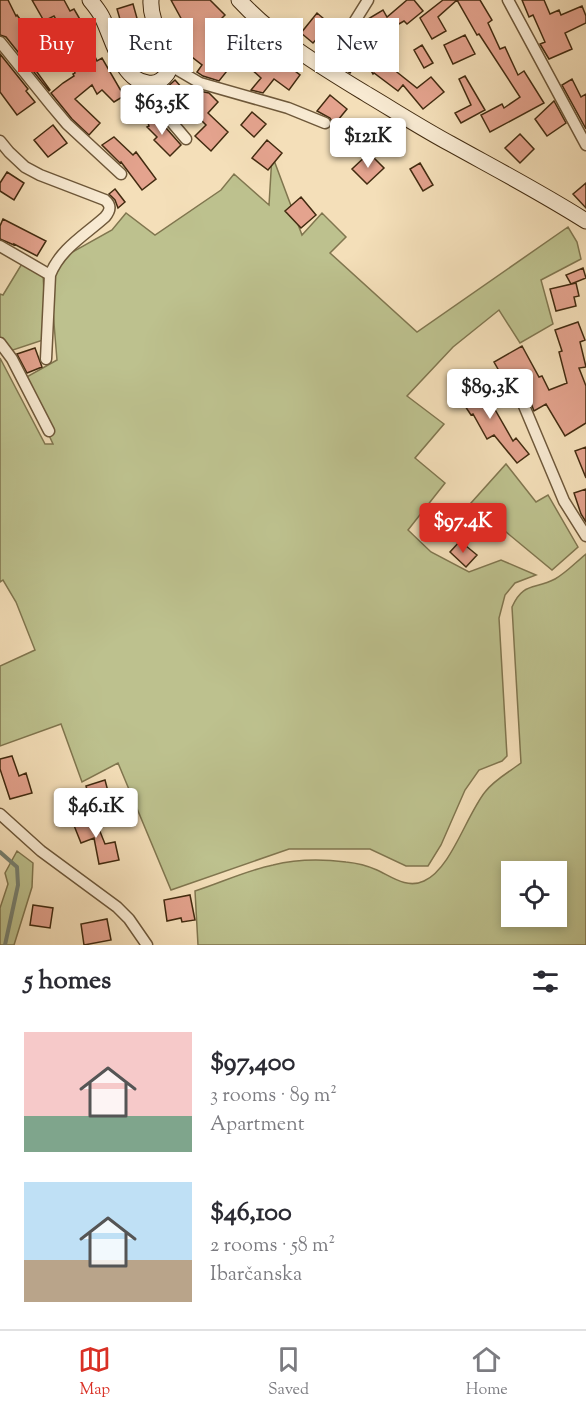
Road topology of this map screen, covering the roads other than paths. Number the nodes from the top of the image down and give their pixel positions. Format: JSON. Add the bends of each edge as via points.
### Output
{"nodes":[{"id":1,"x":90,"y":0,"type":"edge"},
{"id":2,"x":151,"y":0,"type":"edge"},
{"id":3,"x":239,"y":0,"type":"edge"},
{"id":4,"x":368,"y":0,"type":"edge"},
{"id":5,"x":508,"y":0,"type":"edge"},
{"id":6,"x":154,"y":18,"type":"edge"},
{"id":7,"x":357,"y":18,"type":"edge"},
{"id":8,"x":0,"y":42,"type":"edge"},
{"id":9,"x":315,"y":62,"type":"edge"},
{"id":10,"x":168,"y":72,"type":"edge"},
{"id":11,"x":181,"y":72,"type":"edge"},
{"id":12,"x":330,"y":72,"type":"edge"},
{"id":13,"x":137,"y":81,"type":"junction"},
{"id":14,"x":325,"y":123,"type":"dead end"},
{"id":15,"x":186,"y":139,"type":"dead end"},
{"id":16,"x":0,"y":141,"type":"edge"},
{"id":17,"x":586,"y":145,"type":"edge"},
{"id":18,"x":122,"y":174,"type":"dead end"},
{"id":19,"x":585,"y":223,"type":"edge"},
{"id":20,"x":0,"y":246,"type":"edge"},
{"id":21,"x":50,"y":275,"type":"junction"},
{"id":22,"x":0,"y":343,"type":"edge"},
{"id":23,"x":46,"y":359,"type":"dead end"},
{"id":24,"x":522,"y":401,"type":"dead end"},
{"id":25,"x":49,"y":431,"type":"dead end"},
{"id":26,"x":586,"y":536,"type":"edge"},
{"id":27,"x":0,"y":814,"type":"edge"},
{"id":28,"x":147,"y":945,"type":"edge"}],
"edges":[{"from":1,"to":13,"type":"street","via":[[102,17],[124,67]]},
{"from":2,"to":6,"type":"street"},
{"from":3,"to":9,"type":"street"},
{"from":4,"to":7,"type":"street"},
{"from":5,"to":17,"type":"street"},
{"from":8,"to":18,"type":"street","via":[[67,124]]},
{"from":10,"to":13,"type":"street","via":[[154,84]]},
{"from":11,"to":14,"type":"street","via":[[200,83],[288,108]]},
{"from":12,"to":19,"type":"street","via":[[546,196]]},
{"from":13,"to":15,"type":"street"},
{"from":16,"to":21,"type":"street","via":[[25,168],[109,204],[105,218],[62,253]]},
{"from":20,"to":21,"type":"street"},
{"from":21,"to":23,"type":"street"},
{"from":22,"to":25,"type":"street","via":[[12,358]]},
{"from":24,"to":26,"type":"street","via":[[564,501]]},
{"from":27,"to":28,"type":"street","via":[[41,851],[117,907]]}]}
